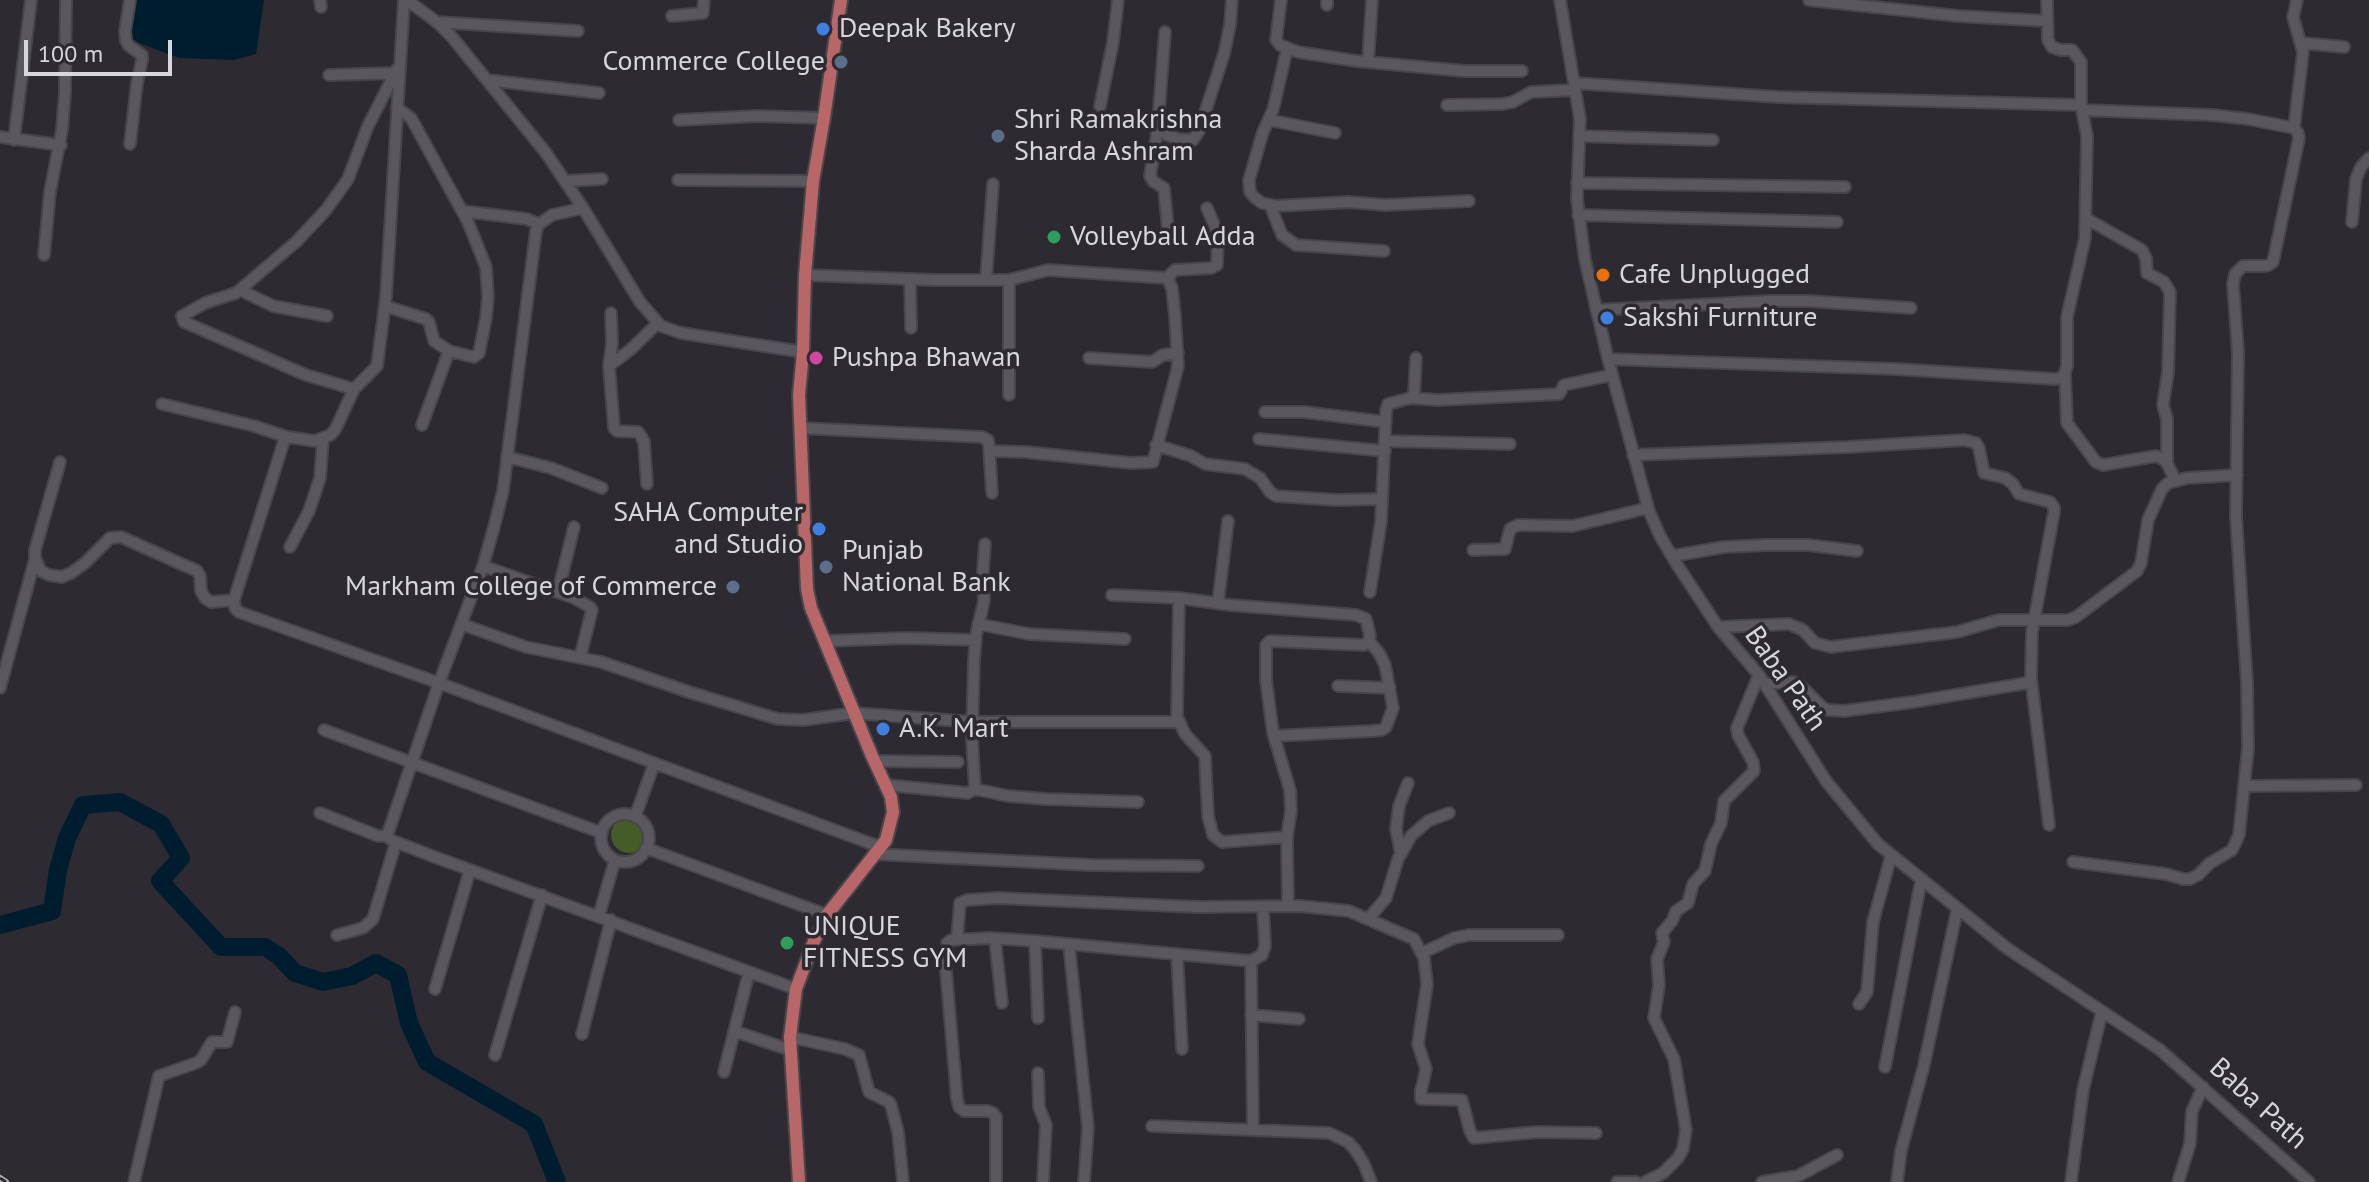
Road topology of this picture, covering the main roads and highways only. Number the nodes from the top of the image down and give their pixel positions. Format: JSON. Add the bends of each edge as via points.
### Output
{"nodes":[{"id":1,"x":841,"y":0,"type":"edge"},
{"id":2,"x":799,"y":1182,"type":"edge"}],
"edges":[{"from":1,"to":2,"type":"main road","via":[[813,181],[805,275],[799,395],[807,589],[893,812],[886,840],[827,915],[796,989],[790,1044]]}]}
